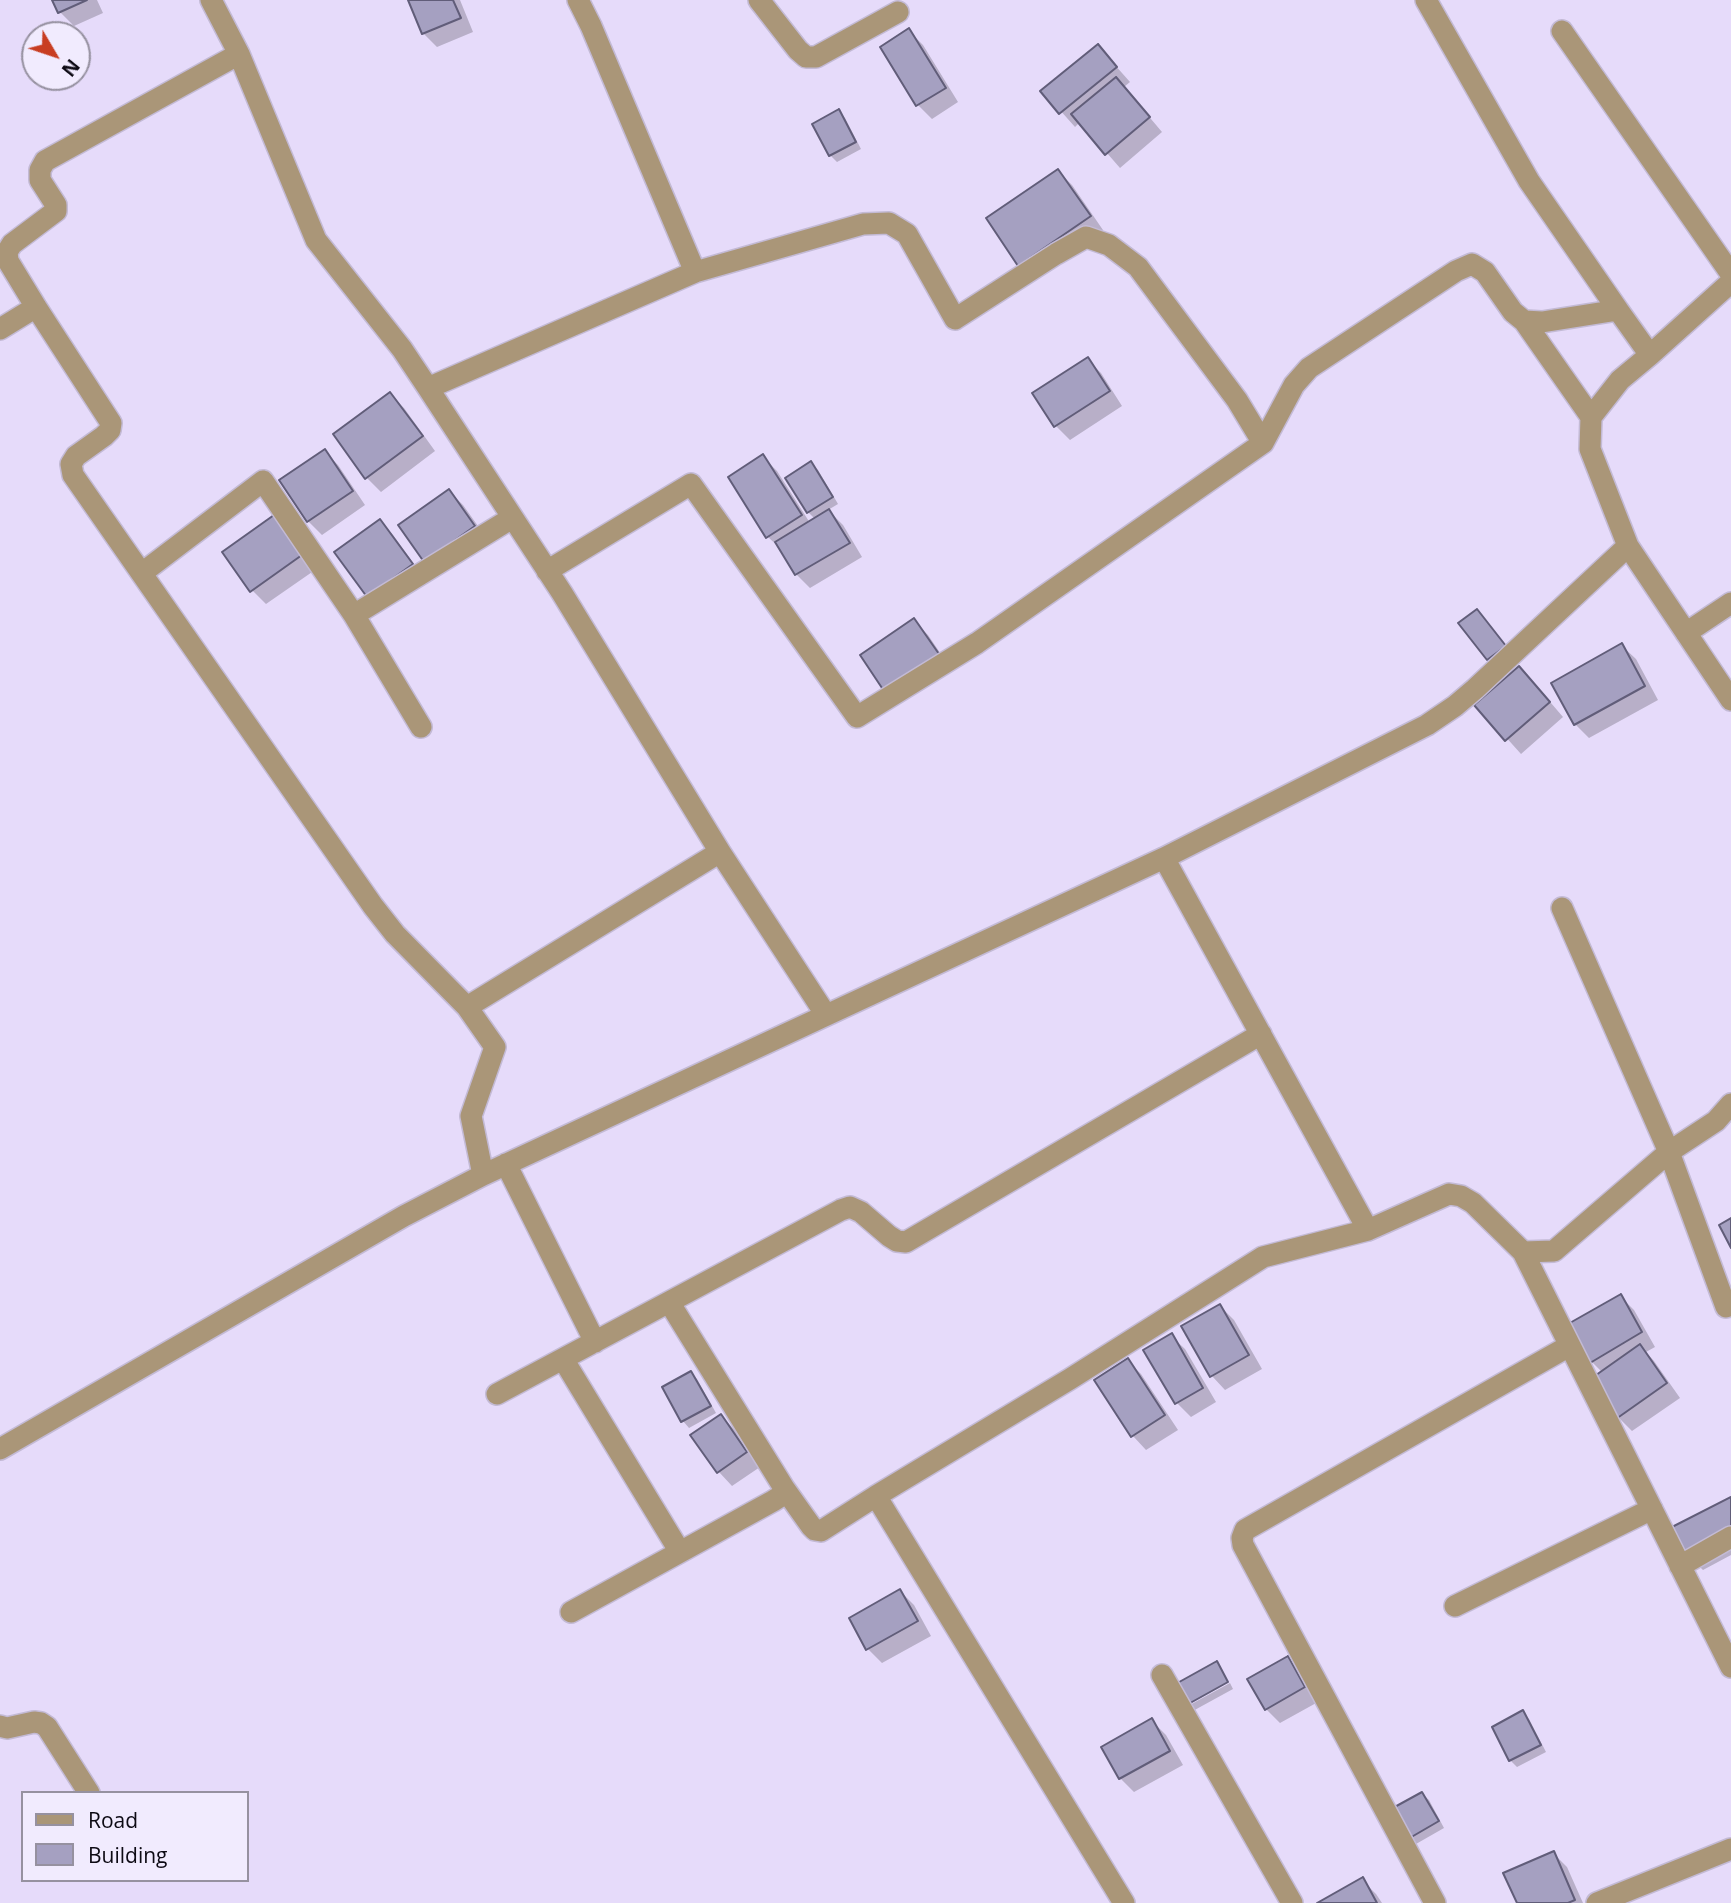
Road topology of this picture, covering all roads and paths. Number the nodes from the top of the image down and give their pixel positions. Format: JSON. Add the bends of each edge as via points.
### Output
{"nodes":[{"id":1,"x":211,"y":0,"type":"edge"},
{"id":2,"x":578,"y":0,"type":"edge"},
{"id":3,"x":759,"y":0,"type":"edge"},
{"id":4,"x":1426,"y":0,"type":"edge"},
{"id":5,"x":898,"y":12,"type":"dead end"},
{"id":6,"x":1562,"y":31,"type":"dead end"},
{"id":7,"x":239,"y":54,"type":"junction"},
{"id":8,"x":695,"y":272,"type":"junction"},
{"id":9,"x":1731,"y":274,"type":"edge"},
{"id":10,"x":1731,"y":282,"type":"edge"},
{"id":11,"x":36,"y":307,"type":"junction"},
{"id":12,"x":1618,"y":310,"type":"junction"},
{"id":13,"x":1524,"y":321,"type":"junction"},
{"id":14,"x":0,"y":329,"type":"edge"},
{"id":15,"x":1650,"y":355,"type":"junction"},
{"id":16,"x":428,"y":388,"type":"junction"},
{"id":17,"x":1591,"y":417,"type":"junction"},
{"id":18,"x":1263,"y":443,"type":"junction"},
{"id":19,"x":512,"y":518,"type":"junction"},
{"id":20,"x":1628,"y":546,"type":"junction"},
{"id":21,"x":547,"y":571,"type":"junction"},
{"id":22,"x":142,"y":573,"type":"junction"},
{"id":23,"x":1731,"y":603,"type":"edge"},
{"id":24,"x":354,"y":615,"type":"junction"},
{"id":25,"x":1686,"y":633,"type":"junction"},
{"id":26,"x":1731,"y":699,"type":"edge"},
{"id":27,"x":421,"y":727,"type":"dead end"},
{"id":28,"x":720,"y":852,"type":"junction"},
{"id":29,"x":1164,"y":858,"type":"junction"},
{"id":30,"x":1562,"y":908,"type":"dead end"},
{"id":31,"x":467,"y":1007,"type":"junction"},
{"id":32,"x":826,"y":1015,"type":"junction"},
{"id":33,"x":1261,"y":1034,"type":"junction"},
{"id":34,"x":1731,"y":1104,"type":"edge"},
{"id":35,"x":1668,"y":1152,"type":"junction"},
{"id":36,"x":506,"y":1164,"type":"junction"},
{"id":37,"x":483,"y":1175,"type":"junction"},
{"id":38,"x":1368,"y":1230,"type":"junction"},
{"id":39,"x":1523,"y":1252,"type":"junction"},
{"id":40,"x":668,"y":1302,"type":"junction"},
{"id":41,"x":1726,"y":1307,"type":"dead end"},
{"id":42,"x":594,"y":1342,"type":"junction"},
{"id":43,"x":1569,"y":1346,"type":"junction"},
{"id":44,"x":563,"y":1359,"type":"junction"},
{"id":45,"x":497,"y":1394,"type":"dead end"},
{"id":46,"x":0,"y":1449,"type":"edge"},
{"id":47,"x":784,"y":1488,"type":"junction"},
{"id":48,"x":876,"y":1496,"type":"junction"},
{"id":49,"x":1652,"y":1509,"type":"junction"},
{"id":50,"x":1731,"y":1537,"type":"edge"},
{"id":51,"x":680,"y":1552,"type":"junction"},
{"id":52,"x":1681,"y":1566,"type":"junction"},
{"id":53,"x":1455,"y":1606,"type":"dead end"},
{"id":54,"x":571,"y":1612,"type":"dead end"},
{"id":55,"x":1731,"y":1667,"type":"edge"},
{"id":56,"x":1162,"y":1675,"type":"dead end"},
{"id":57,"x":0,"y":1727,"type":"edge"},
{"id":58,"x":88,"y":1791,"type":"edge"},
{"id":59,"x":1731,"y":1849,"type":"edge"},
{"id":60,"x":1124,"y":1903,"type":"edge"},
{"id":61,"x":1292,"y":1903,"type":"edge"},
{"id":62,"x":1435,"y":1903,"type":"edge"},
{"id":63,"x":1597,"y":1903,"type":"edge"}],
"edges":[{"from":1,"to":7,"type":"street"},
{"from":2,"to":8,"type":"street"},
{"from":3,"to":5,"type":"street","via":[[806,57],[816,57]]},
{"from":4,"to":12,"type":"street","via":[[1529,181]]},
{"from":6,"to":9,"type":"street"},
{"from":7,"to":11,"type":"street","via":[[45,161],[40,180],[56,211],[8,252],[8,261]]},
{"from":7,"to":16,"type":"street","via":[[316,240]]},
{"from":8,"to":16,"type":"street"},
{"from":8,"to":18,"type":"street","via":[[863,224],[889,223],[907,234],[955,320],[1086,237],[1109,245],[1138,267],[1237,400]]},
{"from":10,"to":15,"type":"street"},
{"from":11,"to":14,"type":"street"},
{"from":11,"to":22,"type":"street","via":[[111,423],[104,436],[76,456],[71,464],[73,474]]},
{"from":12,"to":13,"type":"street"},
{"from":12,"to":15,"type":"street"},
{"from":13,"to":17,"type":"street"},
{"from":13,"to":18,"type":"street","via":[[1485,272],[1472,264],[1456,271],[1309,368],[1294,385]]},
{"from":15,"to":17,"type":"street","via":[[1620,380]]},
{"from":16,"to":19,"type":"street"},
{"from":17,"to":20,"type":"street","via":[[1590,449]]},
{"from":18,"to":21,"type":"street","via":[[977,642],[858,717],[691,484]]},
{"from":19,"to":21,"type":"street"},
{"from":19,"to":24,"type":"street"},
{"from":20,"to":25,"type":"street"},
{"from":20,"to":29,"type":"street","via":[[1475,689],[1427,725]]},
{"from":21,"to":28,"type":"street"},
{"from":22,"to":24,"type":"street","via":[[263,481]]},
{"from":22,"to":31,"type":"street","via":[[395,934]]},
{"from":23,"to":25,"type":"street"},
{"from":24,"to":27,"type":"street"},
{"from":25,"to":26,"type":"street"},
{"from":28,"to":31,"type":"street"},
{"from":28,"to":32,"type":"street"},
{"from":29,"to":32,"type":"street"},
{"from":29,"to":33,"type":"street"},
{"from":30,"to":35,"type":"street"},
{"from":31,"to":37,"type":"street","via":[[495,1047],[471,1116]]},
{"from":32,"to":36,"type":"street"},
{"from":33,"to":38,"type":"street"},
{"from":33,"to":40,"type":"street","via":[[906,1242],[888,1236],[850,1207]]},
{"from":34,"to":35,"type":"street","via":[[1716,1121]]},
{"from":35,"to":39,"type":"street","via":[[1554,1251]]},
{"from":35,"to":41,"type":"street"},
{"from":36,"to":37,"type":"street"},
{"from":36,"to":42,"type":"street"},
{"from":37,"to":46,"type":"street"},
{"from":38,"to":39,"type":"street","via":[[1449,1194],[1474,1203]]},
{"from":38,"to":48,"type":"street","via":[[1263,1257]]},
{"from":39,"to":43,"type":"street"},
{"from":40,"to":42,"type":"street"},
{"from":40,"to":47,"type":"street"},
{"from":42,"to":44,"type":"street"},
{"from":43,"to":49,"type":"street"},
{"from":43,"to":62,"type":"street","via":[[1245,1530],[1242,1538]]},
{"from":44,"to":45,"type":"street"},
{"from":44,"to":51,"type":"street"},
{"from":47,"to":48,"type":"street","via":[[811,1526],[821,1531]]},
{"from":47,"to":51,"type":"street","via":[[780,1496]]},
{"from":48,"to":60,"type":"street"},
{"from":49,"to":52,"type":"street"},
{"from":49,"to":53,"type":"street"},
{"from":50,"to":52,"type":"street"},
{"from":51,"to":54,"type":"street"},
{"from":52,"to":55,"type":"street"},
{"from":56,"to":61,"type":"street"},
{"from":57,"to":58,"type":"street","via":[[34,1722],[47,1727]]},
{"from":59,"to":63,"type":"street"}]}
